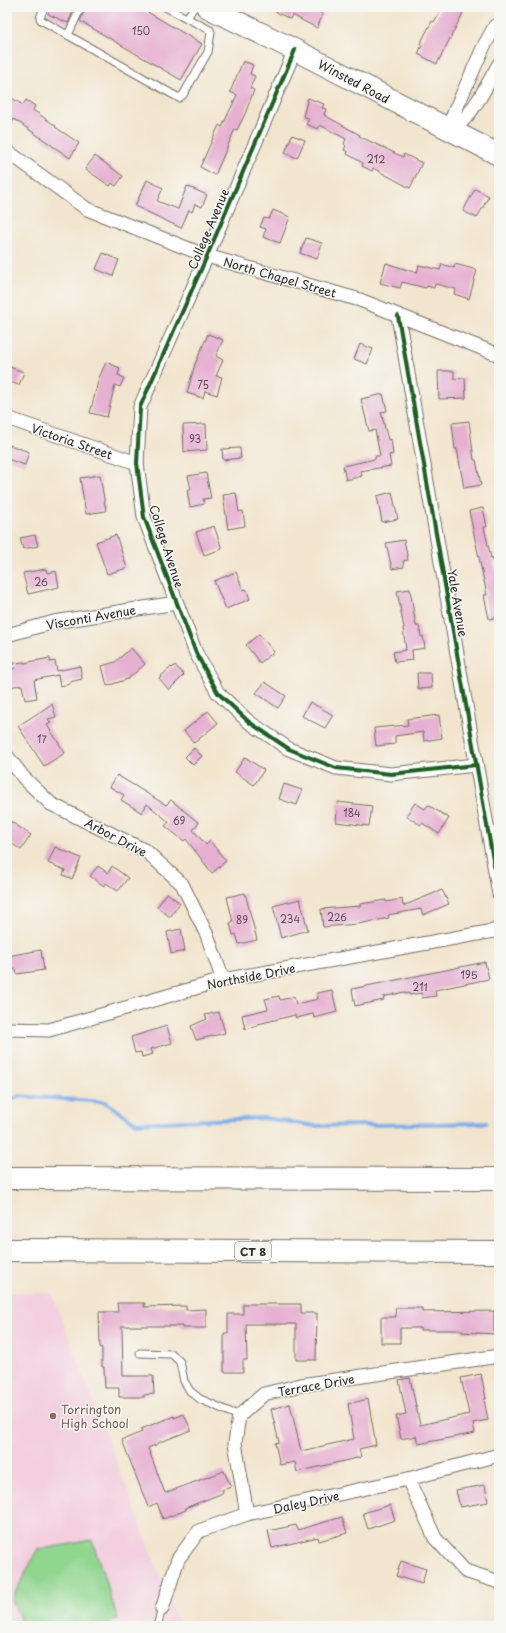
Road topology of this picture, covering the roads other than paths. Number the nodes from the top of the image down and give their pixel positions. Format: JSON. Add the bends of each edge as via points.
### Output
{"nodes":[{"id":1,"x":44,"y":7,"type":"edge"},
{"id":2,"x":81,"y":7,"type":"edge"},
{"id":3,"x":165,"y":7,"type":"edge"},
{"id":4,"x":194,"y":7,"type":"edge"},
{"id":5,"x":207,"y":7,"type":"edge"},
{"id":6,"x":187,"y":18,"type":"junction"},
{"id":7,"x":499,"y":25,"type":"edge"},
{"id":8,"x":68,"y":35,"type":"junction"},
{"id":9,"x":295,"y":50,"type":"junction"},
{"id":10,"x":499,"y":64,"type":"edge"},
{"id":11,"x":450,"y":131,"type":"junction"},
{"id":12,"x":7,"y":151,"type":"edge"},
{"id":13,"x":499,"y":156,"type":"edge"},
{"id":14,"x":208,"y":256,"type":"junction"},
{"id":15,"x":398,"y":316,"type":"junction"},
{"id":16,"x":499,"y":355,"type":"edge"},
{"id":17,"x":7,"y":418,"type":"edge"},
{"id":18,"x":137,"y":463,"type":"junction"},
{"id":19,"x":176,"y":603,"type":"junction"},
{"id":20,"x":7,"y":635,"type":"edge"},
{"id":21,"x":7,"y":756,"type":"edge"},
{"id":22,"x":476,"y":765,"type":"junction"},
{"id":23,"x":499,"y":894,"type":"edge"},
{"id":24,"x":499,"y":930,"type":"edge"},
{"id":25,"x":223,"y":980,"type":"junction"},
{"id":26,"x":7,"y":1029,"type":"edge"},
{"id":27,"x":7,"y":1178,"type":"edge"},
{"id":28,"x":499,"y":1178,"type":"edge"},
{"id":29,"x":7,"y":1250,"type":"edge"},
{"id":30,"x":499,"y":1252,"type":"edge"},
{"id":31,"x":140,"y":1353,"type":"dead end"},
{"id":32,"x":499,"y":1356,"type":"edge"},
{"id":33,"x":239,"y":1416,"type":"junction"},
{"id":34,"x":499,"y":1455,"type":"edge"},
{"id":35,"x":408,"y":1479,"type":"junction"},
{"id":36,"x":247,"y":1514,"type":"junction"},
{"id":37,"x":499,"y":1582,"type":"edge"},
{"id":38,"x":162,"y":1609,"type":"joint"},
{"id":39,"x":157,"y":1626,"type":"edge"}],
"edges":[{"from":1,"to":8,"type":"lane","via":[[41,20]]},
{"from":2,"to":8,"type":"lane"},
{"from":3,"to":6,"type":"lane"},
{"from":4,"to":6,"type":"lane"},
{"from":5,"to":9,"type":"main road","name":"Winsted Road"},
{"from":6,"to":8,"type":"lane","via":[[210,30],[211,36],[208,52],[179,98]]},
{"from":7,"to":11,"type":"street","via":[[495,26],[484,46],[452,118]]},
{"from":9,"to":11,"type":"main road","name":"Winsted Road"},
{"from":9,"to":14,"type":"street","name":"College Avenue"},
{"from":10,"to":11,"type":"street","via":[[470,111],[461,123]]},
{"from":11,"to":13,"type":"main road","name":"Winsted Road"},
{"from":12,"to":14,"type":"street","name":"North Chapel Street","via":[[87,209]]},
{"from":14,"to":15,"type":"street","name":"North Chapel Street","via":[[360,300]]},
{"from":14,"to":18,"type":"street","name":"College Avenue","via":[[140,408]]},
{"from":15,"to":16,"type":"street","name":"North Chapel Street"},
{"from":15,"to":22,"type":"street","name":"Yale Avenue"},
{"from":17,"to":18,"type":"street","name":"Victoria Street"},
{"from":18,"to":19,"type":"street","name":"College Avenue","via":[[144,517]]},
{"from":19,"to":20,"type":"street","name":"Visconti Avenue","via":[[54,622]]},
{"from":19,"to":22,"type":"street","name":"College Avenue","via":[[196,653],[218,693],[249,722],[290,749],[336,768],[391,774]]},
{"from":21,"to":25,"type":"street","name":"Arbor Drive","via":[[24,778],[51,804],[146,851],[182,884],[208,935]]},
{"from":22,"to":23,"type":"street","name":"Yale Avenue"},
{"from":24,"to":25,"type":"street","name":"Northside Drive"},
{"from":25,"to":26,"type":"street","name":"Northside Drive","via":[[49,1030]]},
{"from":27,"to":28,"type":"highway"},
{"from":29,"to":30,"type":"highway","number":"CT 8"},
{"from":31,"to":33,"type":"lane","via":[[172,1354],[180,1362],[184,1381],[190,1391],[200,1399]]},
{"from":32,"to":33,"type":"street","name":"Terrace Drive","via":[[301,1385],[264,1394]]},
{"from":33,"to":36,"type":"street","via":[[235,1442]]},
{"from":34,"to":35,"type":"street","name":"Daley Drive"},
{"from":35,"to":36,"type":"street","name":"Daley Drive"},
{"from":35,"to":37,"type":"street","via":[[435,1538],[465,1571]]},
{"from":36,"to":38,"type":"street","name":"Daley Drive","via":[[199,1531],[178,1559]]},
{"from":38,"to":39,"type":"lane"}]}
